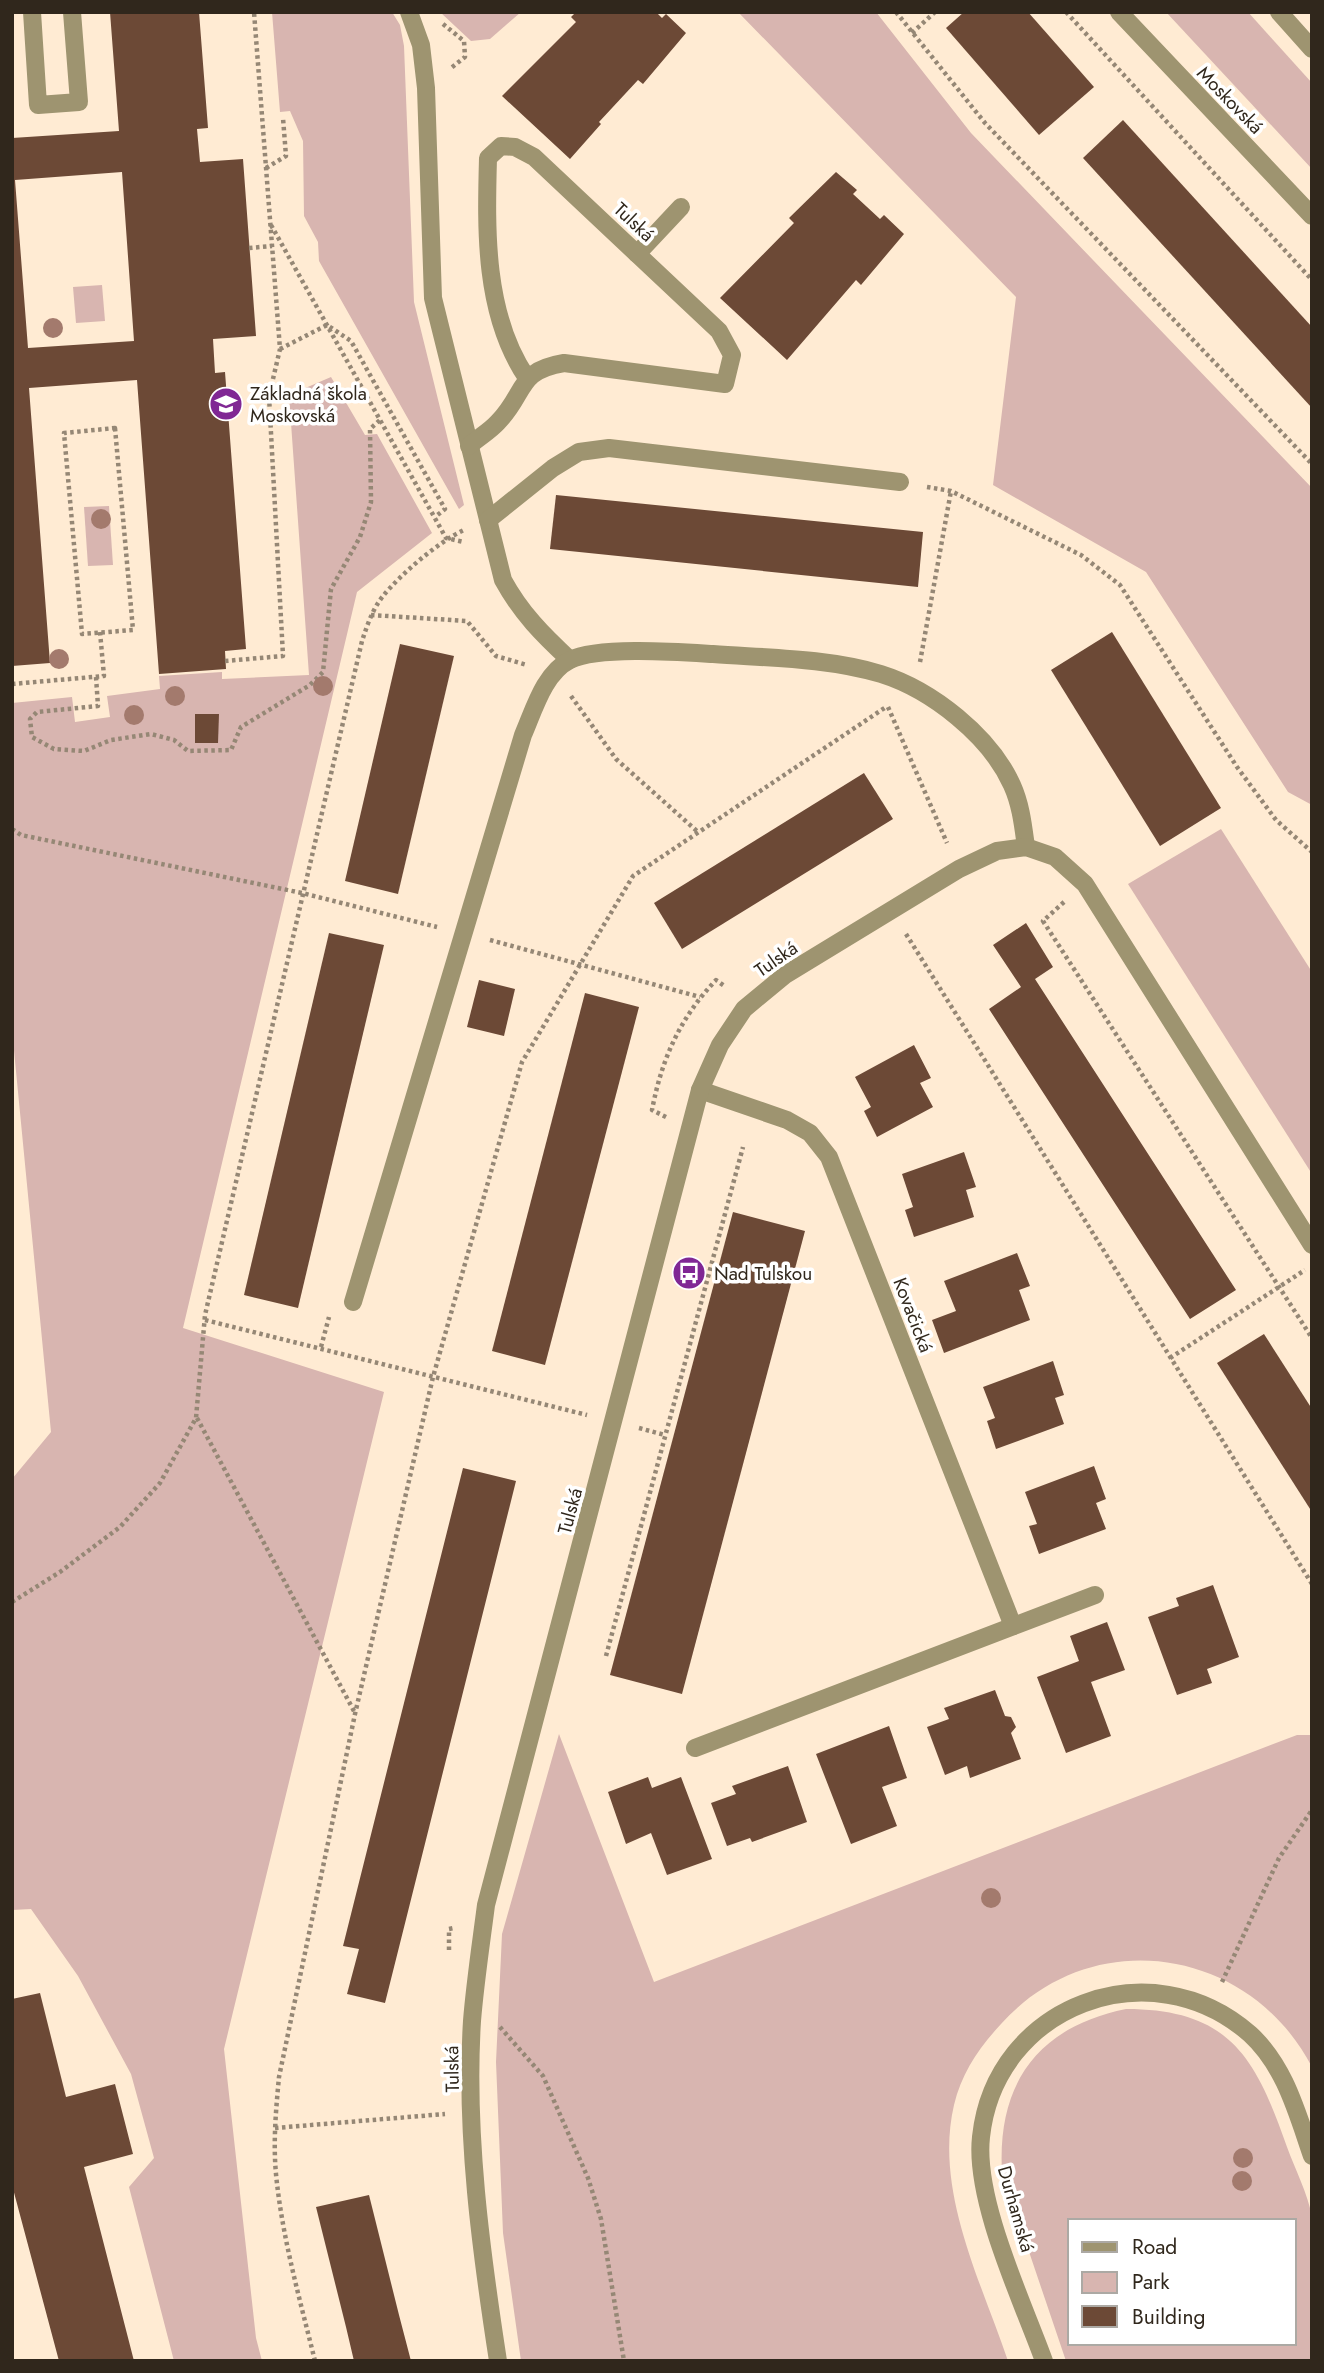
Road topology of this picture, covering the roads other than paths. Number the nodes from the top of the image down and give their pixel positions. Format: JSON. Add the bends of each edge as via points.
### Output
{"nodes":[{"id":1,"x":32,"y":12,"type":"edge"},
{"id":2,"x":72,"y":12,"type":"edge"},
{"id":3,"x":409,"y":12,"type":"edge"},
{"id":4,"x":1119,"y":12,"type":"edge"},
{"id":5,"x":1279,"y":12,"type":"edge"},
{"id":6,"x":1312,"y":49,"type":"edge"},
{"id":7,"x":681,"y":206,"type":"dead end"},
{"id":8,"x":1312,"y":216,"type":"edge"},
{"id":9,"x":637,"y":254,"type":"junction"},
{"id":10,"x":527,"y":378,"type":"junction"},
{"id":11,"x":469,"y":446,"type":"junction"},
{"id":12,"x":900,"y":482,"type":"road end"},
{"id":13,"x":488,"y":520,"type":"junction"},
{"id":14,"x":570,"y":660,"type":"junction"},
{"id":15,"x":1026,"y":847,"type":"junction"},
{"id":16,"x":700,"y":1090,"type":"junction"},
{"id":17,"x":1312,"y":1245,"type":"edge"},
{"id":18,"x":353,"y":1302,"type":"dead end"},
{"id":19,"x":1094,"y":1595,"type":"dead end"},
{"id":20,"x":1013,"y":1626,"type":"junction"},
{"id":21,"x":695,"y":1748,"type":"dead end"},
{"id":22,"x":1312,"y":2156,"type":"edge"},
{"id":23,"x":498,"y":2361,"type":"edge"},
{"id":24,"x":1044,"y":2361,"type":"edge"}],
"edges":[{"from":1,"to":2,"type":"street","via":[[38,105],[79,102]]},
{"from":3,"to":11,"type":"street","via":[[421,45],[426,88],[433,298]]},
{"from":4,"to":8,"type":"street","name":"Moskovská"},
{"from":5,"to":6,"type":"street"},
{"from":7,"to":9,"type":"street"},
{"from":9,"to":10,"type":"street","name":"Tulská","via":[[719,331],[732,355],[725,384],[564,363],[541,367]]},
{"from":9,"to":10,"type":"street","name":"Tulská","via":[[534,157],[515,147],[500,146],[488,158],[489,262],[508,343]]},
{"from":10,"to":11,"type":"street","via":[[499,421]]},
{"from":11,"to":13,"type":"street"},
{"from":12,"to":13,"type":"street","via":[[609,448],[579,452]]},
{"from":13,"to":14,"type":"street","via":[[503,580],[517,606]]},
{"from":14,"to":15,"type":"street","via":[[635,652],[771,658],[883,675],[949,712],[992,752],[1012,784]]},
{"from":14,"to":18,"type":"street","via":[[550,678],[523,735]]},
{"from":15,"to":16,"type":"street","name":"Tulská","via":[[997,850],[959,869],[785,975],[744,1009],[720,1045]]},
{"from":15,"to":17,"type":"street","via":[[1055,857],[1085,884]]},
{"from":16,"to":20,"type":"street","name":"Kovačická","via":[[787,1120],[810,1133],[829,1157]]},
{"from":16,"to":23,"type":"street","name":"Tulská","via":[[486,1905],[475,1996],[474,2146],[483,2262]]},
{"from":19,"to":20,"type":"street"},
{"from":20,"to":21,"type":"street"},
{"from":22,"to":24,"type":"street","name":"Durhamská","via":[[1284,2080],[1270,2056],[1243,2029],[1202,2004],[1175,1995],[1116,1994],[1069,2009],[1035,2032],[1014,2053],[998,2080],[981,2138],[981,2168],[998,2232]]}]}
